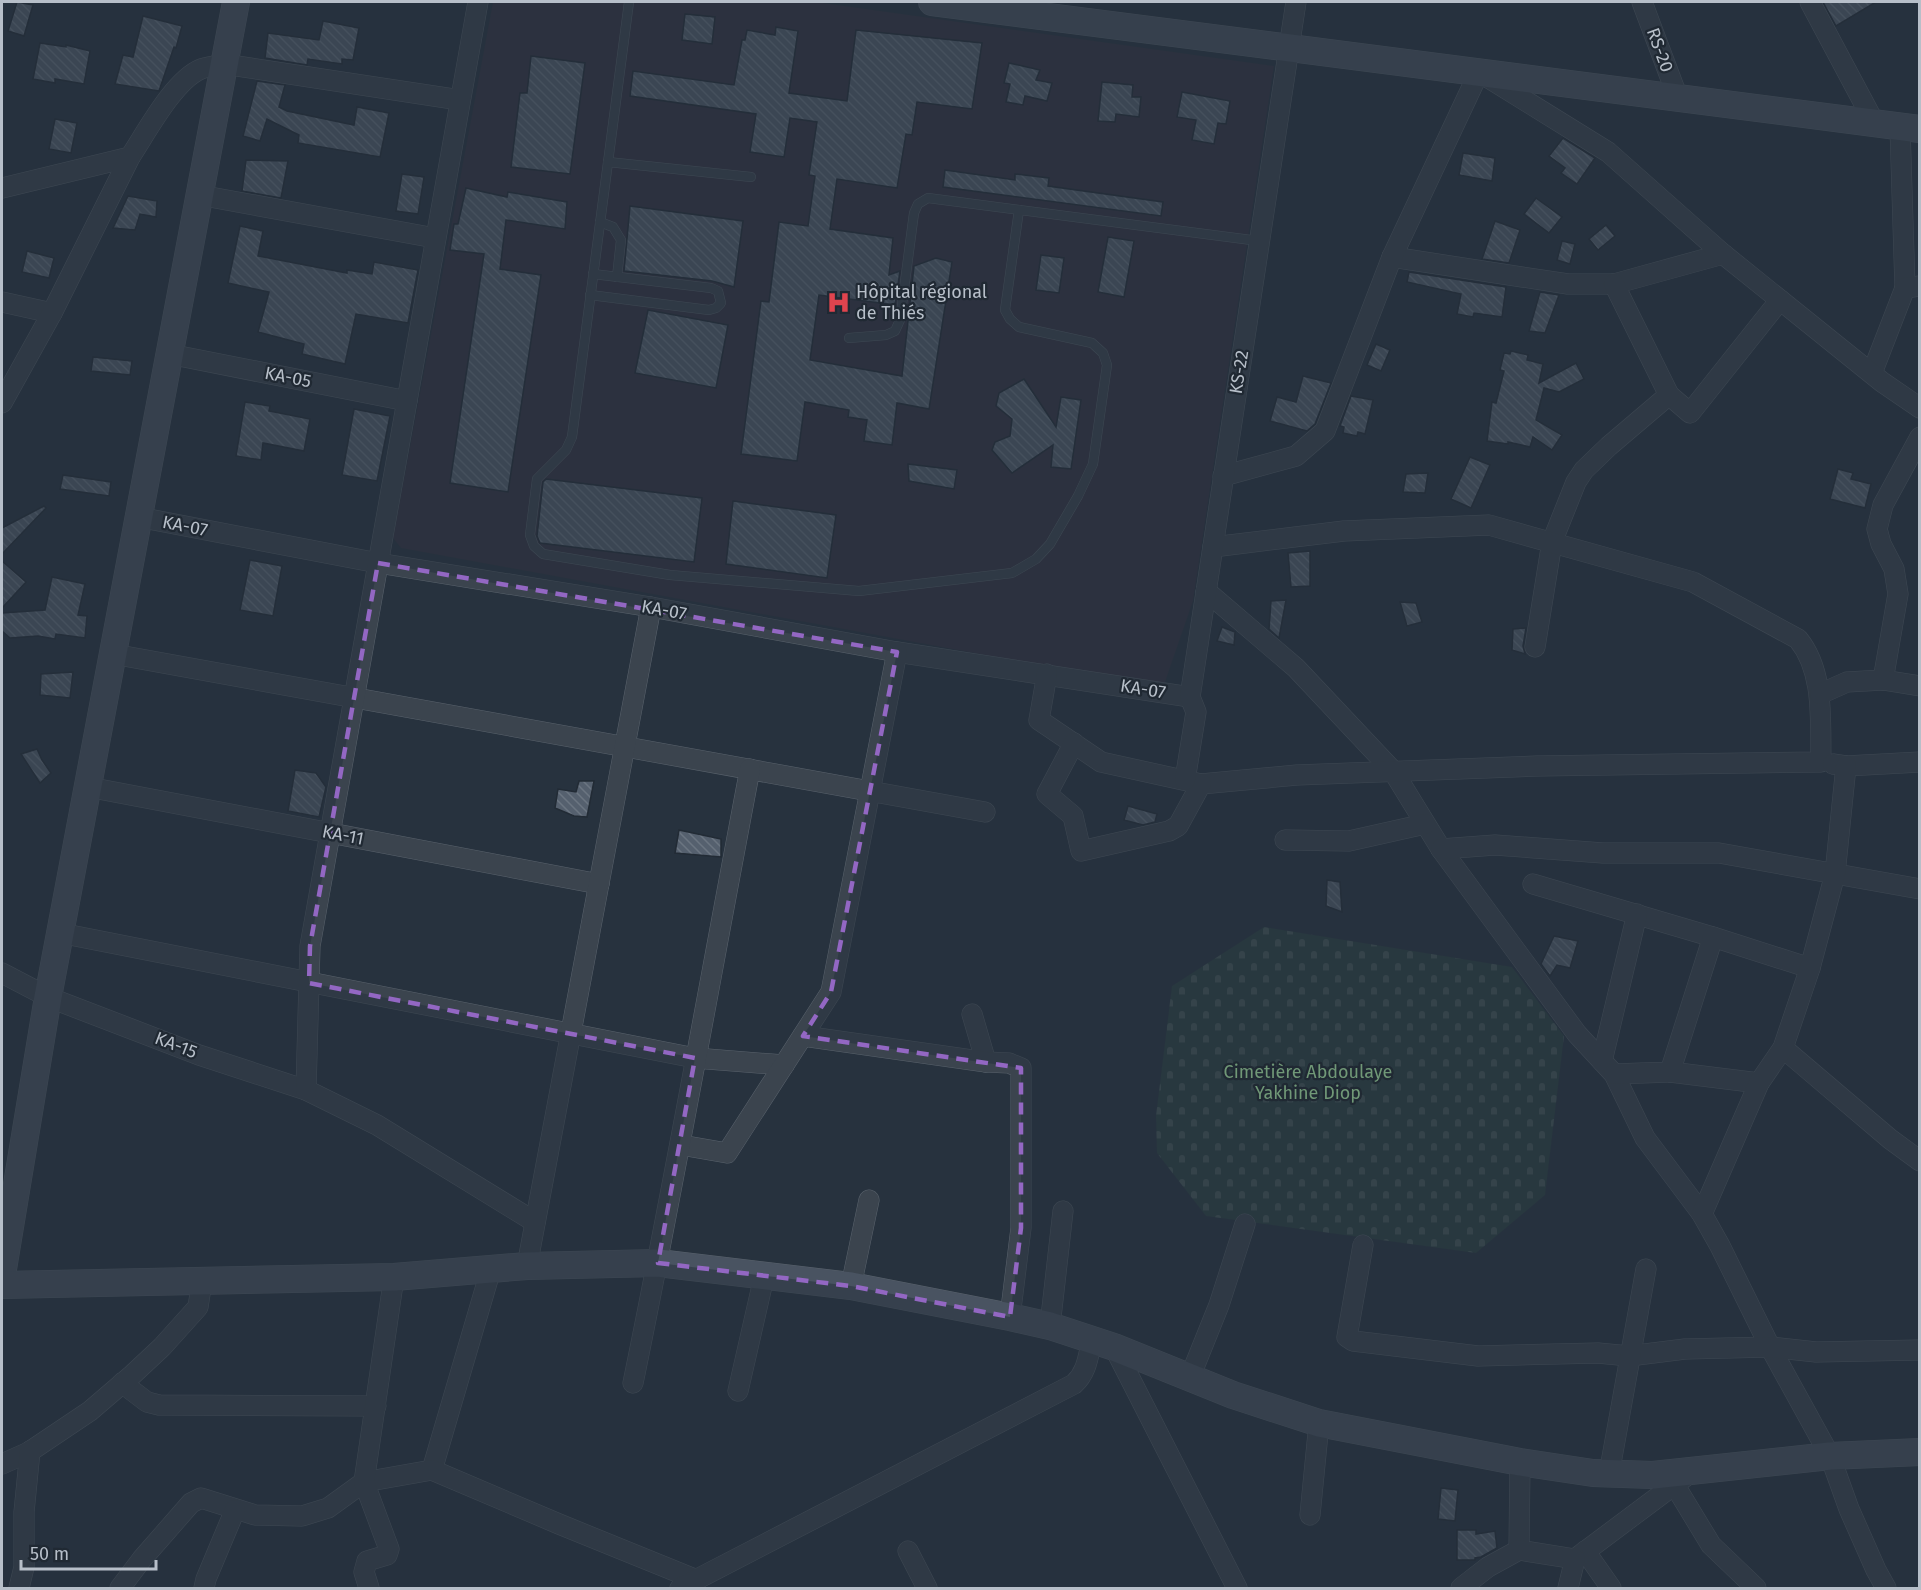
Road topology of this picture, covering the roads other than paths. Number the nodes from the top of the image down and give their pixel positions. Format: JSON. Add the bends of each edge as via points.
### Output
{"nodes":[{"id":1,"x":236,"y":2,"type":"edge"},
{"id":2,"x":477,"y":2,"type":"edge"},
{"id":3,"x":629,"y":2,"type":"edge"},
{"id":4,"x":932,"y":2,"type":"edge"},
{"id":5,"x":1296,"y":2,"type":"edge"},
{"id":6,"x":1642,"y":2,"type":"edge"},
{"id":7,"x":1810,"y":2,"type":"edge"},
{"id":8,"x":1288,"y":48,"type":"junction"},
{"id":9,"x":224,"y":64,"type":"junction"},
{"id":10,"x":1479,"y":72,"type":"junction"},
{"id":11,"x":1678,"y":98,"type":"junction"},
{"id":12,"x":460,"y":100,"type":"junction"},
{"id":13,"x":1898,"y":127,"type":"edge"},
{"id":14,"x":130,"y":157,"type":"junction"},
{"id":15,"x":608,"y":162,"type":"junction"},
{"id":16,"x":751,"y":177,"type":"dead end"},
{"id":17,"x":2,"y":189,"type":"edge"},
{"id":18,"x":199,"y":195,"type":"junction"},
{"id":19,"x":1019,"y":210,"type":"junction"},
{"id":20,"x":600,"y":222,"type":"junction"},
{"id":21,"x":435,"y":238,"type":"junction"},
{"id":22,"x":1259,"y":242,"type":"junction"},
{"id":23,"x":1723,"y":254,"type":"junction"},
{"id":24,"x":1392,"y":257,"type":"junction"},
{"id":25,"x":593,"y":274,"type":"junction"},
{"id":26,"x":617,"y":277,"type":"junction"},
{"id":27,"x":1614,"y":284,"type":"junction"},
{"id":28,"x":1912,"y":287,"type":"edge"},
{"id":29,"x":590,"y":295,"type":"junction"},
{"id":30,"x":1780,"y":300,"type":"junction"},
{"id":31,"x":2,"y":302,"type":"edge"},
{"id":32,"x":52,"y":313,"type":"junction"},
{"id":33,"x":849,"y":338,"type":"dead end"},
{"id":34,"x":169,"y":354,"type":"junction"},
{"id":35,"x":1872,"y":374,"type":"junction"},
{"id":36,"x":1669,"y":395,"type":"junction"},
{"id":37,"x":407,"y":401,"type":"junction"},
{"id":38,"x":2,"y":403,"type":"edge"},
{"id":39,"x":1920,"y":408,"type":"edge"},
{"id":40,"x":1920,"y":436,"type":"edge"},
{"id":41,"x":1223,"y":476,"type":"junction"},
{"id":42,"x":138,"y":517,"type":"junction"},
{"id":43,"x":1552,"y":543,"type":"junction"},
{"id":44,"x":1213,"y":547,"type":"junction"},
{"id":45,"x":378,"y":563,"type":"junction"},
{"id":46,"x":1206,"y":591,"type":"junction"},
{"id":47,"x":651,"y":607,"type":"junction"},
{"id":48,"x":1535,"y":647,"type":"dead end"},
{"id":49,"x":897,"y":652,"type":"junction"},
{"id":50,"x":113,"y":654,"type":"junction"},
{"id":51,"x":1047,"y":674,"type":"junction"},
{"id":52,"x":1883,"y":680,"type":"junction"},
{"id":53,"x":1920,"y":686,"type":"edge"},
{"id":54,"x":1820,"y":694,"type":"junction"},
{"id":55,"x":1190,"y":697,"type":"junction"},
{"id":56,"x":354,"y":698,"type":"junction"},
{"id":57,"x":1074,"y":744,"type":"junction"},
{"id":58,"x":625,"y":747,"type":"junction"},
{"id":59,"x":1821,"y":762,"type":"junction"},
{"id":60,"x":1920,"y":762,"type":"edge"},
{"id":61,"x":1845,"y":766,"type":"junction"},
{"id":62,"x":750,"y":769,"type":"junction"},
{"id":63,"x":1393,"y":771,"type":"junction"},
{"id":64,"x":1193,"y":782,"type":"junction"},
{"id":65,"x":88,"y":787,"type":"junction"},
{"id":66,"x":870,"y":791,"type":"junction"},
{"id":67,"x":985,"y":812,"type":"dead end"},
{"id":68,"x":1425,"y":824,"type":"junction"},
{"id":69,"x":330,"y":832,"type":"junction"},
{"id":70,"x":1285,"y":840,"type":"dead end"},
{"id":71,"x":1441,"y":849,"type":"junction"},
{"id":72,"x":1835,"y":873,"type":"junction"},
{"id":73,"x":599,"y":884,"type":"junction"},
{"id":74,"x":1533,"y":884,"type":"dead end"},
{"id":75,"x":1920,"y":889,"type":"edge"},
{"id":76,"x":1637,"y":915,"type":"junction"},
{"id":77,"x":60,"y":933,"type":"junction"},
{"id":78,"x":1713,"y":937,"type":"junction"},
{"id":79,"x":1810,"y":968,"type":"junction"},
{"id":80,"x":2,"y":973,"type":"edge"},
{"id":81,"x":309,"y":983,"type":"junction"},
{"id":82,"x":48,"y":997,"type":"junction"},
{"id":83,"x":972,"y":1014,"type":"dead end"},
{"id":84,"x":571,"y":1033,"type":"junction"},
{"id":85,"x":803,"y":1036,"type":"junction"},
{"id":86,"x":1783,"y":1048,"type":"junction"},
{"id":87,"x":695,"y":1058,"type":"junction"},
{"id":88,"x":986,"y":1062,"type":"junction"},
{"id":89,"x":784,"y":1065,"type":"junction"},
{"id":90,"x":1608,"y":1067,"type":"junction"},
{"id":91,"x":1670,"y":1072,"type":"junction"},
{"id":92,"x":1759,"y":1083,"type":"junction"},
{"id":93,"x":306,"y":1090,"type":"junction"},
{"id":94,"x":681,"y":1145,"type":"junction"},
{"id":95,"x":1920,"y":1161,"type":"edge"},
{"id":96,"x":869,"y":1200,"type":"dead end"},
{"id":97,"x":1063,"y":1211,"type":"dead end"},
{"id":98,"x":1702,"y":1214,"type":"junction"},
{"id":99,"x":535,"y":1222,"type":"junction"},
{"id":100,"x":1245,"y":1224,"type":"dead end"},
{"id":101,"x":1363,"y":1245,"type":"dead end"},
{"id":102,"x":658,"y":1263,"type":"junction"},
{"id":103,"x":527,"y":1266,"type":"junction"},
{"id":104,"x":491,"y":1269,"type":"junction"},
{"id":105,"x":1646,"y":1269,"type":"dead end"},
{"id":106,"x":2,"y":1275,"type":"edge"},
{"id":107,"x":394,"y":1277,"type":"junction"},
{"id":108,"x":764,"y":1277,"type":"junction"},
{"id":109,"x":202,"y":1281,"type":"junction"},
{"id":110,"x":2,"y":1285,"type":"edge"},
{"id":111,"x":851,"y":1286,"type":"junction"},
{"id":112,"x":1010,"y":1317,"type":"junction"},
{"id":113,"x":1050,"y":1326,"type":"junction"},
{"id":114,"x":1103,"y":1343,"type":"junction"},
{"id":115,"x":1770,"y":1347,"type":"junction"},
{"id":116,"x":1920,"y":1350,"type":"edge"},
{"id":117,"x":1629,"y":1356,"type":"junction"},
{"id":118,"x":1190,"y":1377,"type":"junction"},
{"id":119,"x":122,"y":1383,"type":"junction"},
{"id":120,"x":633,"y":1383,"type":"dead end"},
{"id":121,"x":738,"y":1391,"type":"dead end"},
{"id":122,"x":376,"y":1406,"type":"junction"},
{"id":123,"x":1319,"y":1424,"type":"junction"},
{"id":124,"x":30,"y":1451,"type":"junction"},
{"id":125,"x":1920,"y":1452,"type":"edge"},
{"id":126,"x":1830,"y":1456,"type":"junction"},
{"id":127,"x":1520,"y":1462,"type":"junction"},
{"id":128,"x":2,"y":1464,"type":"edge"},
{"id":129,"x":432,"y":1470,"type":"junction"},
{"id":130,"x":1609,"y":1474,"type":"junction"},
{"id":131,"x":1684,"y":1477,"type":"junction"},
{"id":132,"x":364,"y":1482,"type":"junction"},
{"id":133,"x":235,"y":1510,"type":"junction"},
{"id":134,"x":1310,"y":1515,"type":"dead end"},
{"id":135,"x":1519,"y":1550,"type":"junction"},
{"id":136,"x":908,"y":1551,"type":"dead end"},
{"id":137,"x":1580,"y":1555,"type":"junction"},
{"id":138,"x":688,"y":1584,"type":"edge"},
{"id":139,"x":19,"y":1588,"type":"edge"},
{"id":140,"x":120,"y":1588,"type":"edge"},
{"id":141,"x":204,"y":1588,"type":"edge"},
{"id":142,"x":369,"y":1588,"type":"edge"},
{"id":143,"x":927,"y":1588,"type":"edge"},
{"id":144,"x":1237,"y":1588,"type":"edge"},
{"id":145,"x":1461,"y":1588,"type":"edge"},
{"id":146,"x":1568,"y":1588,"type":"edge"},
{"id":147,"x":1611,"y":1588,"type":"edge"},
{"id":148,"x":1756,"y":1588,"type":"edge"},
{"id":149,"x":1886,"y":1588,"type":"edge"}],
"edges":[{"from":1,"to":9,"type":"main road"},
{"from":2,"to":12,"type":"street"},
{"from":3,"to":15,"type":"lane"},
{"from":4,"to":8,"type":"main road"},
{"from":5,"to":8,"type":"street","name":"KS-22"},
{"from":6,"to":11,"type":"street","name":"RS-20"},
{"from":7,"to":13,"type":"street"},
{"from":8,"to":10,"type":"main road"},
{"from":8,"to":22,"type":"street","name":"KS-22"},
{"from":9,"to":12,"type":"street"},
{"from":9,"to":14,"type":"street","via":[[201,69],[184,81]]},
{"from":9,"to":18,"type":"main road"},
{"from":10,"to":11,"type":"main road"},
{"from":10,"to":23,"type":"street","via":[[1608,152]]},
{"from":10,"to":24,"type":"street"},
{"from":11,"to":13,"type":"main road"},
{"from":12,"to":21,"type":"street"},
{"from":13,"to":28,"type":"street"},
{"from":14,"to":17,"type":"street"},
{"from":14,"to":32,"type":"street"},
{"from":15,"to":16,"type":"lane"},
{"from":15,"to":20,"type":"lane"},
{"from":18,"to":21,"type":"street"},
{"from":18,"to":34,"type":"main road"},
{"from":19,"to":22,"type":"lane"},
{"from":19,"to":29,"type":"lane","via":[[1005,310],[1010,319],[1019,327],[1092,343],[1103,353],[1107,365],[1093,464],[1050,544],[1036,559],[1012,573],[860,591],[670,575],[543,554],[530,535],[537,479],[566,450],[572,437]]},
{"from":19,"to":33,"type":"lane","via":[[928,198],[918,204],[900,320],[895,330],[886,335]]},
{"from":20,"to":25,"type":"lane"},
{"from":20,"to":26,"type":"lane","via":[[613,227],[621,240]]},
{"from":21,"to":37,"type":"street"},
{"from":22,"to":41,"type":"street","name":"KS-22"},
{"from":23,"to":27,"type":"street"},
{"from":23,"to":30,"type":"street"},
{"from":24,"to":27,"type":"street","via":[[1568,284]]},
{"from":24,"to":41,"type":"street","via":[[1326,431],[1296,456]]},
{"from":25,"to":26,"type":"lane"},
{"from":25,"to":29,"type":"lane"},
{"from":26,"to":29,"type":"lane","via":[[711,288],[718,291],[721,303],[709,310]]},
{"from":27,"to":36,"type":"street"},
{"from":28,"to":35,"type":"street"},
{"from":30,"to":35,"type":"street"},
{"from":30,"to":36,"type":"street","via":[[1690,413]]},
{"from":31,"to":32,"type":"street"},
{"from":32,"to":38,"type":"street"},
{"from":34,"to":37,"type":"street","name":"KA-05"},
{"from":34,"to":42,"type":"main road"},
{"from":35,"to":39,"type":"street"},
{"from":36,"to":43,"type":"street","via":[[1584,470]]},
{"from":37,"to":45,"type":"street"},
{"from":40,"to":52,"type":"street","via":[[1882,505],[1877,528],[1894,569],[1898,594]]},
{"from":41,"to":44,"type":"street","name":"KS-22"},
{"from":42,"to":45,"type":"street","name":"KA-07"},
{"from":42,"to":50,"type":"main road"},
{"from":43,"to":44,"type":"street","via":[[1489,525],[1344,531]]},
{"from":43,"to":48,"type":"street"},
{"from":43,"to":54,"type":"street","via":[[1693,582],[1798,639],[1807,650]]},
{"from":44,"to":46,"type":"street","name":"KS-22"},
{"from":45,"to":47,"type":"street","name":"KA-07"},
{"from":45,"to":56,"type":"street"},
{"from":46,"to":55,"type":"street","name":"KS-22"},
{"from":46,"to":63,"type":"street","via":[[1296,668]]},
{"from":47,"to":49,"type":"street","name":"KA-07"},
{"from":47,"to":58,"type":"street"},
{"from":49,"to":51,"type":"street","name":"KA-07"},
{"from":49,"to":66,"type":"street"},
{"from":50,"to":56,"type":"street"},
{"from":50,"to":65,"type":"main road"},
{"from":51,"to":55,"type":"street","name":"KA-07"},
{"from":51,"to":57,"type":"street","via":[[1039,720]]},
{"from":52,"to":53,"type":"street"},
{"from":52,"to":54,"type":"street","via":[[1847,682]]},
{"from":54,"to":59,"type":"street"},
{"from":55,"to":64,"type":"street","name":"KS-22","via":[[1196,712]]},
{"from":56,"to":58,"type":"street"},
{"from":56,"to":69,"type":"street"},
{"from":57,"to":64,"type":"street","via":[[1101,762]]},
{"from":57,"to":64,"type":"street","name":"KS-22","via":[[1047,794],[1073,816],[1081,851],[1178,826]]},
{"from":58,"to":62,"type":"street"},
{"from":58,"to":73,"type":"street"},
{"from":59,"to":61,"type":"street"},
{"from":59,"to":63,"type":"street"},
{"from":60,"to":61,"type":"street"},
{"from":61,"to":72,"type":"street"},
{"from":62,"to":66,"type":"street"},
{"from":62,"to":87,"type":"street"},
{"from":63,"to":64,"type":"street"},
{"from":63,"to":68,"type":"street"},
{"from":65,"to":69,"type":"street","name":"KA-11"},
{"from":65,"to":77,"type":"main road"},
{"from":66,"to":67,"type":"street"},
{"from":66,"to":85,"type":"street","via":[[831,992]]},
{"from":68,"to":70,"type":"street","via":[[1349,841]]},
{"from":68,"to":71,"type":"street"},
{"from":69,"to":73,"type":"street","name":"KA-11"},
{"from":69,"to":81,"type":"street","via":[[310,946]]},
{"from":71,"to":72,"type":"street","via":[[1495,845],[1603,854],[1719,853]]},
{"from":71,"to":90,"type":"street","via":[[1577,1034]]},
{"from":72,"to":75,"type":"street"},
{"from":72,"to":79,"type":"street"},
{"from":73,"to":84,"type":"street"},
{"from":74,"to":76,"type":"street"},
{"from":76,"to":78,"type":"street"},
{"from":76,"to":90,"type":"street"},
{"from":77,"to":81,"type":"street"},
{"from":77,"to":82,"type":"main road"},
{"from":78,"to":79,"type":"street"},
{"from":78,"to":91,"type":"street"},
{"from":79,"to":86,"type":"street"},
{"from":80,"to":82,"type":"street","name":"KA-15"},
{"from":81,"to":84,"type":"street"},
{"from":81,"to":93,"type":"street"},
{"from":82,"to":93,"type":"street","name":"KA-15","via":[[200,1055]]},
{"from":82,"to":106,"type":"main road"},
{"from":83,"to":88,"type":"street"},
{"from":84,"to":87,"type":"street"},
{"from":84,"to":99,"type":"street"},
{"from":85,"to":88,"type":"street"},
{"from":85,"to":89,"type":"street"},
{"from":86,"to":92,"type":"street"},
{"from":86,"to":95,"type":"street"},
{"from":87,"to":89,"type":"street"},
{"from":87,"to":94,"type":"street"},
{"from":88,"to":112,"type":"street","via":[[1021,1068],[1021,1228]]},
{"from":89,"to":94,"type":"street","via":[[727,1153]]},
{"from":90,"to":91,"type":"street"},
{"from":90,"to":98,"type":"street","via":[[1645,1138]]},
{"from":91,"to":92,"type":"street"},
{"from":92,"to":98,"type":"street"},
{"from":93,"to":99,"type":"street","name":"KA-15","via":[[377,1125]]},
{"from":94,"to":102,"type":"street"},
{"from":96,"to":111,"type":"street"},
{"from":97,"to":113,"type":"street"},
{"from":98,"to":115,"type":"street"},
{"from":99,"to":103,"type":"street"},
{"from":100,"to":118,"type":"street"},
{"from":101,"to":117,"type":"street","via":[[1347,1337],[1353,1341],[1478,1356]]},
{"from":102,"to":103,"type":"main road"},
{"from":102,"to":108,"type":"main road"},
{"from":102,"to":120,"type":"street"},
{"from":103,"to":104,"type":"main road"},
{"from":104,"to":107,"type":"main road"},
{"from":104,"to":129,"type":"street"},
{"from":105,"to":117,"type":"street"},
{"from":107,"to":109,"type":"main road"},
{"from":107,"to":122,"type":"street"},
{"from":108,"to":111,"type":"main road"},
{"from":108,"to":121,"type":"street"},
{"from":109,"to":110,"type":"main road"},
{"from":109,"to":119,"type":"street","via":[[198,1307]]},
{"from":111,"to":112,"type":"main road"},
{"from":112,"to":113,"type":"main road"},
{"from":113,"to":114,"type":"main road"},
{"from":114,"to":118,"type":"main road"},
{"from":114,"to":138,"type":"street","via":[[1074,1383]]},
{"from":114,"to":144,"type":"street"},
{"from":115,"to":116,"type":"street","via":[[1816,1352]]},
{"from":115,"to":117,"type":"street","via":[[1684,1349]]},
{"from":115,"to":126,"type":"street"},
{"from":117,"to":130,"type":"street"},
{"from":118,"to":123,"type":"main road"},
{"from":119,"to":122,"type":"street","via":[[147,1402],[159,1405]]},
{"from":119,"to":124,"type":"street","via":[[90,1411]]},
{"from":122,"to":132,"type":"street"},
{"from":123,"to":127,"type":"main road"},
{"from":123,"to":134,"type":"street"},
{"from":124,"to":128,"type":"street"},
{"from":124,"to":139,"type":"street","via":[[24,1567]]},
{"from":125,"to":126,"type":"main road"},
{"from":126,"to":131,"type":"main road"},
{"from":126,"to":149,"type":"street","via":[[1849,1509]]},
{"from":127,"to":130,"type":"main road"},
{"from":127,"to":135,"type":"street"},
{"from":129,"to":132,"type":"street"},
{"from":129,"to":138,"type":"street"},
{"from":130,"to":131,"type":"main road"},
{"from":131,"to":137,"type":"street"},
{"from":131,"to":148,"type":"street","via":[[1711,1545]]},
{"from":132,"to":133,"type":"street","via":[[327,1508],[302,1516],[266,1516]]},
{"from":132,"to":142,"type":"street","via":[[389,1549],[387,1555],[367,1562],[364,1572]]},
{"from":133,"to":140,"type":"street","via":[[201,1498],[191,1503]]},
{"from":133,"to":141,"type":"street"},
{"from":135,"to":137,"type":"street"},
{"from":135,"to":145,"type":"street"},
{"from":136,"to":143,"type":"street"},
{"from":137,"to":146,"type":"street"},
{"from":137,"to":147,"type":"street"}]}
